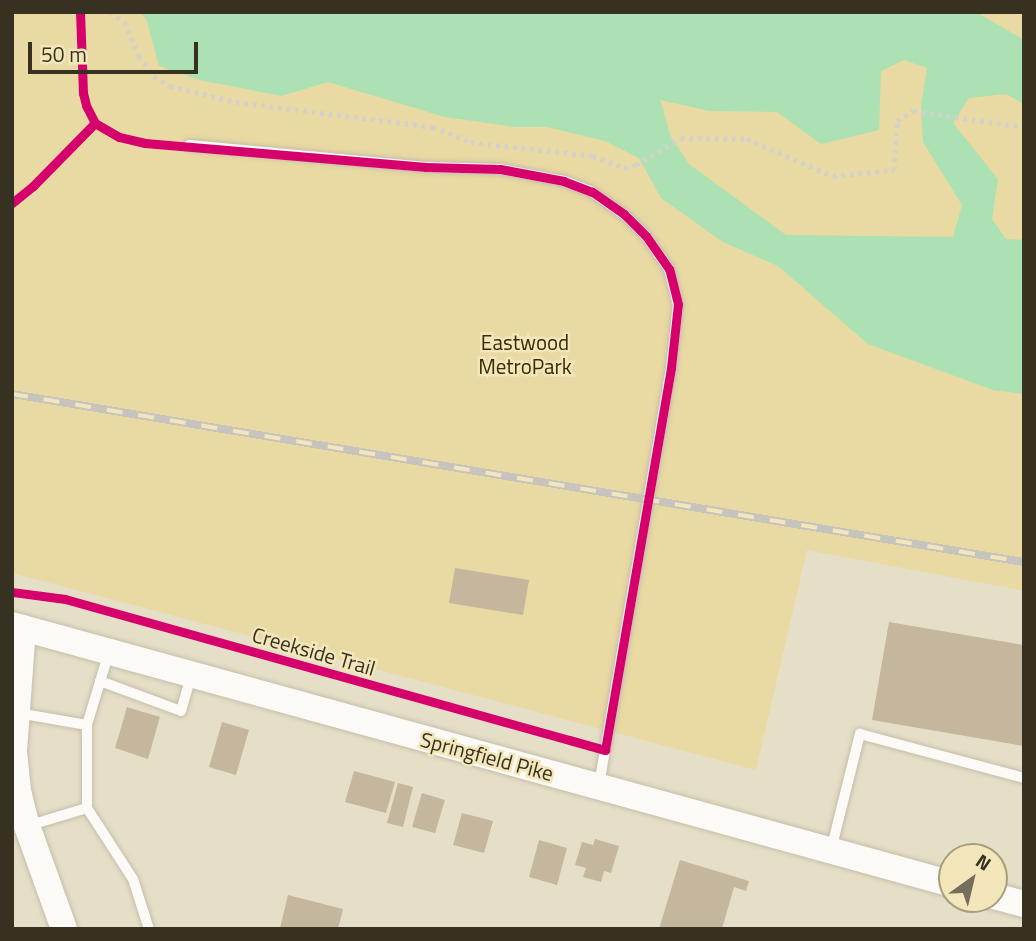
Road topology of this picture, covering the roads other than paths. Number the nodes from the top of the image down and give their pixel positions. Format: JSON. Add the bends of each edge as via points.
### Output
{"nodes":[{"id":1,"x":190,"y":145,"type":"dead end"},
{"id":2,"x":17,"y":626,"type":"edge"},
{"id":3,"x":109,"y":652,"type":"junction"},
{"id":4,"x":192,"y":674,"type":"junction"},
{"id":5,"x":100,"y":681,"type":"junction"},
{"id":6,"x":17,"y":713,"type":"junction"},
{"id":7,"x":87,"y":725,"type":"junction"},
{"id":8,"x":1024,"y":778,"type":"edge"},
{"id":9,"x":599,"y":786,"type":"junction"},
{"id":10,"x":87,"y":808,"type":"junction"},
{"id":11,"x":27,"y":826,"type":"junction"},
{"id":12,"x":831,"y":851,"type":"junction"},
{"id":13,"x":938,"y":880,"type":"edge"},
{"id":14,"x":64,"y":929,"type":"edge"},
{"id":15,"x":149,"y":929,"type":"edge"}],
"edges":[{"from":1,"to":9,"type":"lane","via":[[426,167],[500,169],[564,181],[592,192],[624,214],[669,269],[678,304],[671,368]]},
{"from":2,"to":3,"type":"main road","name":"Springfield Pike"},
{"from":2,"to":6,"type":"main road"},
{"from":3,"to":4,"type":"main road","name":"Springfield Pike"},
{"from":3,"to":5,"type":"lane"},
{"from":4,"to":5,"type":"lane","via":[[181,710]]},
{"from":4,"to":9,"type":"main road","name":"Springfield Pike"},
{"from":5,"to":7,"type":"lane"},
{"from":6,"to":7,"type":"lane"},
{"from":6,"to":11,"type":"main road","via":[[18,792]]},
{"from":7,"to":10,"type":"lane"},
{"from":8,"to":12,"type":"lane","via":[[860,734]]},
{"from":9,"to":12,"type":"main road","name":"Springfield Pike"},
{"from":10,"to":11,"type":"lane"},
{"from":10,"to":15,"type":"lane","via":[[133,879]]},
{"from":11,"to":14,"type":"main road"},
{"from":12,"to":13,"type":"main road","name":"Springfield Pike"}]}
